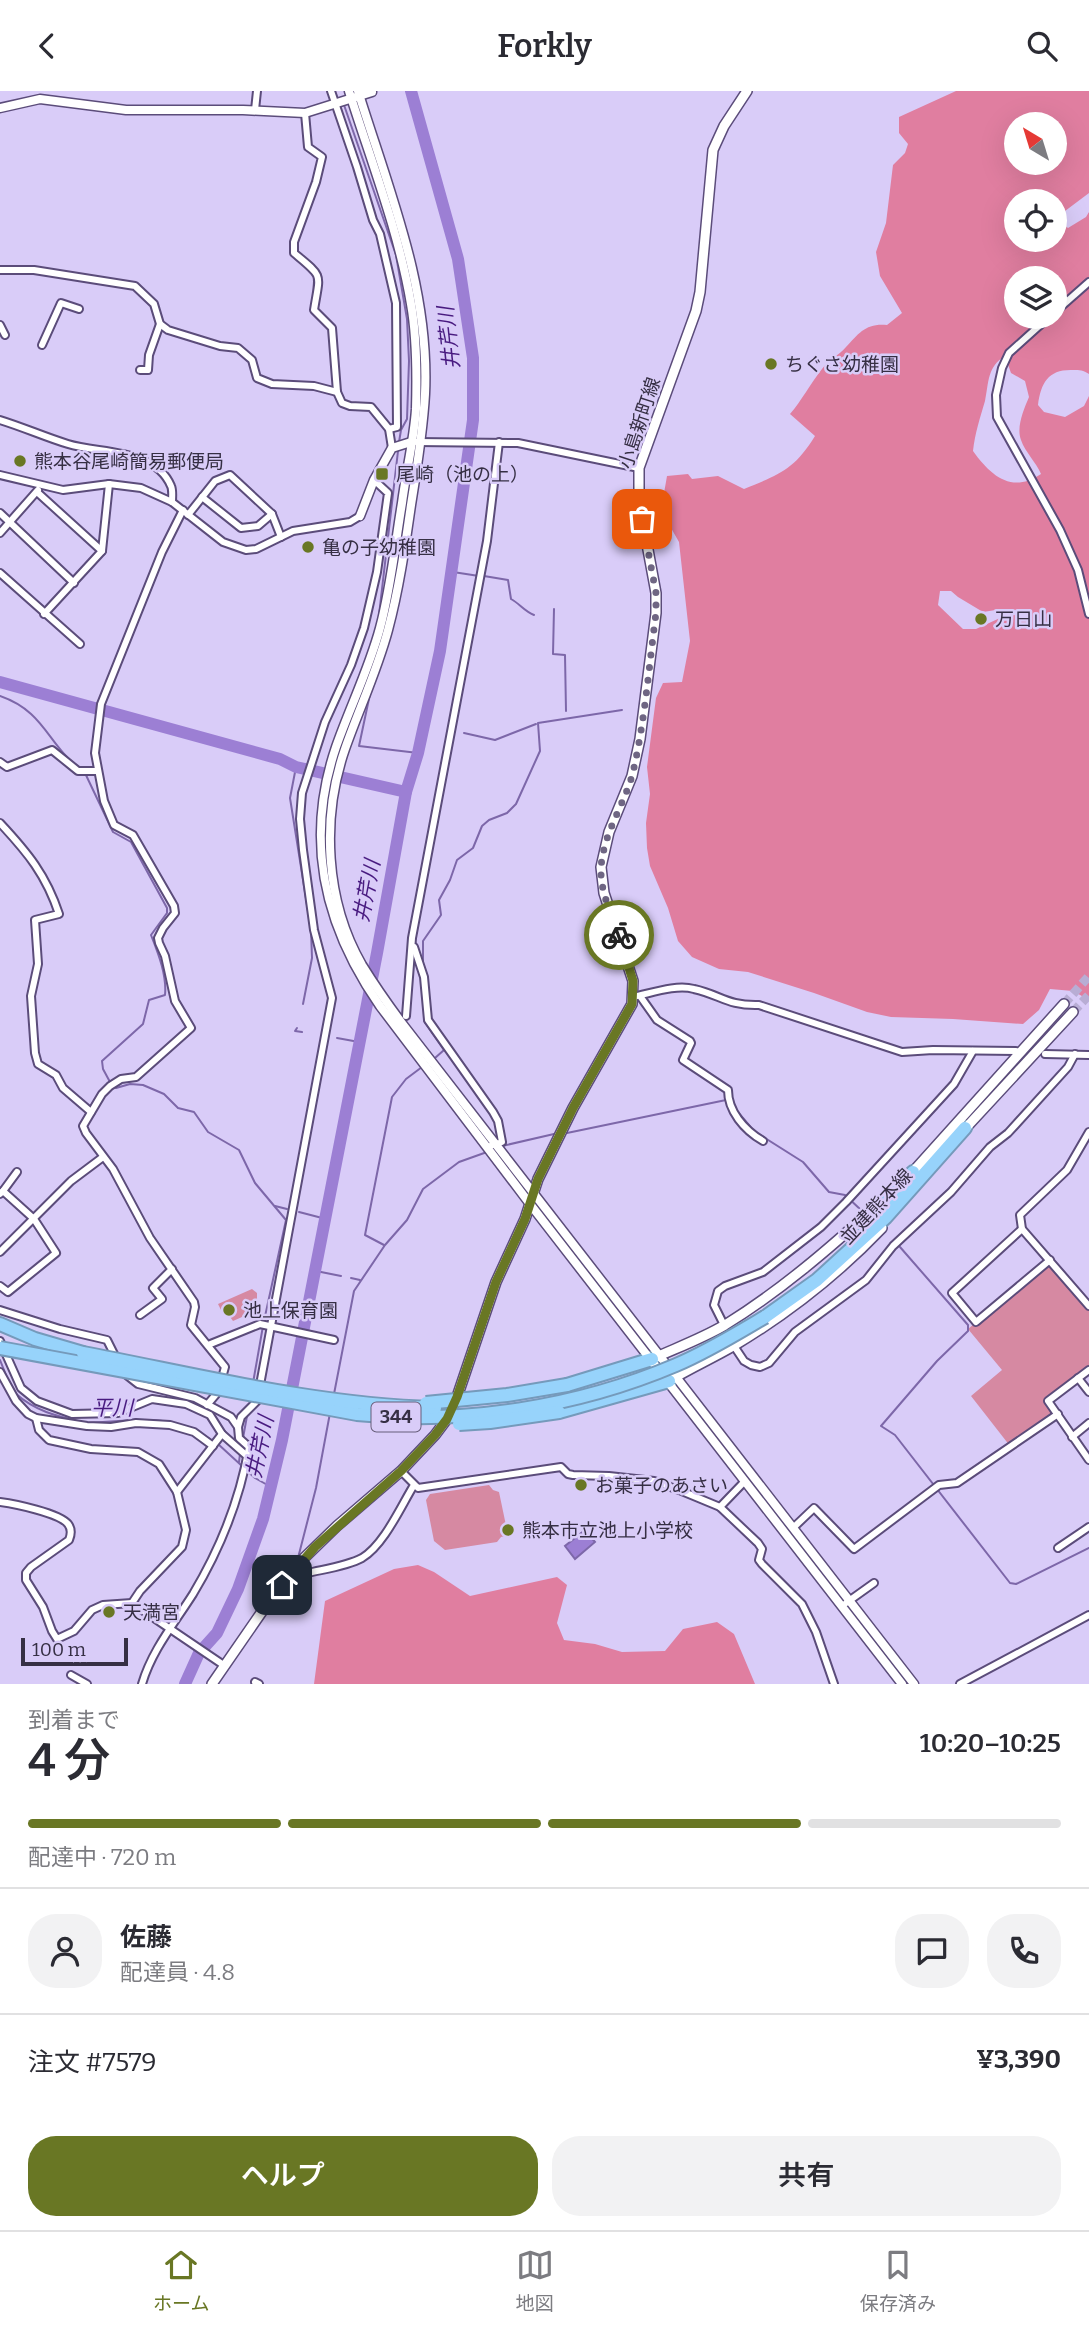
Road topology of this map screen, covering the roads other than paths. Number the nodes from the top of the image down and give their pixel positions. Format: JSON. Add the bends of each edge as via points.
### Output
{"nodes":[{"id":1,"x":257,"y":91,"type":"edge"},
{"id":2,"x":331,"y":91,"type":"edge"},
{"id":3,"x":747,"y":91,"type":"edge"},
{"id":4,"x":374,"y":92,"type":"edge"},
{"id":5,"x":353,"y":96,"type":"edge"},
{"id":6,"x":335,"y":104,"type":"junction"},
{"id":7,"x":0,"y":108,"type":"edge"},
{"id":8,"x":254,"y":110,"type":"junction"},
{"id":9,"x":305,"y":113,"type":"junction"},
{"id":10,"x":392,"y":228,"type":"junction"},
{"id":11,"x":380,"y":234,"type":"junction"},
{"id":12,"x":0,"y":270,"type":"edge"},
{"id":13,"x":1089,"y":282,"type":"edge"},
{"id":14,"x":1067,"y":301,"type":"edge"},
{"id":15,"x":79,"y":309,"type":"dead end"},
{"id":16,"x":160,"y":324,"type":"junction"},
{"id":17,"x":0,"y":325,"type":"edge"},
{"id":18,"x":1036,"y":329,"type":"edge"},
{"id":19,"x":5,"y":335,"type":"dead end"},
{"id":20,"x":415,"y":338,"type":"junction"},
{"id":21,"x":398,"y":340,"type":"junction"},
{"id":22,"x":42,"y":345,"type":"dead end"},
{"id":23,"x":140,"y":370,"type":"dead end"},
{"id":24,"x":337,"y":393,"type":"junction"},
{"id":25,"x":0,"y":420,"type":"edge"},
{"id":26,"x":389,"y":429,"type":"junction"},
{"id":27,"x":416,"y":442,"type":"junction"},
{"id":28,"x":497,"y":442,"type":"junction"},
{"id":29,"x":392,"y":448,"type":"junction"},
{"id":30,"x":639,"y":468,"type":"junction"},
{"id":31,"x":0,"y":475,"type":"edge"},
{"id":32,"x":373,"y":480,"type":"junction"},
{"id":33,"x":109,"y":484,"type":"junction"},
{"id":34,"x":43,"y":485,"type":"junction"},
{"id":35,"x":37,"y":492,"type":"junction"},
{"id":36,"x":202,"y":497,"type":"junction"},
{"id":37,"x":172,"y":502,"type":"junction"},
{"id":38,"x":0,"y":513,"type":"edge"},
{"id":39,"x":185,"y":513,"type":"junction"},
{"id":40,"x":272,"y":514,"type":"junction"},
{"id":41,"x":360,"y":516,"type":"joint"},
{"id":42,"x":10,"y":522,"type":"junction"},
{"id":43,"x":0,"y":533,"type":"edge"},
{"id":44,"x":281,"y":537,"type":"junction"},
{"id":45,"x":102,"y":551,"type":"junction"},
{"id":46,"x":0,"y":573,"type":"edge"},
{"id":47,"x":74,"y":583,"type":"junction"},
{"id":48,"x":44,"y":614,"type":"junction"},
{"id":49,"x":1089,"y":614,"type":"edge"},
{"id":50,"x":80,"y":644,"type":"dead end"},
{"id":51,"x":0,"y":762,"type":"edge"},
{"id":52,"x":96,"y":771,"type":"junction"},
{"id":53,"x":331,"y":785,"type":"junction"},
{"id":54,"x":0,"y":823,"type":"edge"},
{"id":55,"x":412,"y":938,"type":"junction"},
{"id":56,"x":637,"y":996,"type":"junction"},
{"id":57,"x":1064,"y":1004,"type":"tunnel mouth"},
{"id":58,"x":1073,"y":1012,"type":"tunnel mouth"},
{"id":59,"x":405,"y":1021,"type":"junction"},
{"id":60,"x":973,"y":1051,"type":"junction"},
{"id":61,"x":1016,"y":1051,"type":"dead end"},
{"id":62,"x":1045,"y":1054,"type":"dead end"},
{"id":63,"x":1076,"y":1054,"type":"junction"},
{"id":64,"x":1089,"y":1055,"type":"edge"},
{"id":65,"x":91,"y":1112,"type":"junction"},
{"id":66,"x":965,"y":1128,"type":"junction"},
{"id":67,"x":1089,"y":1132,"type":"edge"},
{"id":68,"x":762,"y":1141,"type":"dead end"},
{"id":69,"x":497,"y":1144,"type":"junction"},
{"id":70,"x":487,"y":1147,"type":"junction"},
{"id":71,"x":103,"y":1157,"type":"junction"},
{"id":72,"x":17,"y":1172,"type":"dead end"},
{"id":73,"x":913,"y":1172,"type":"junction"},
{"id":74,"x":1,"y":1192,"type":"edge"},
{"id":75,"x":534,"y":1193,"type":"junction"},
{"id":76,"x":530,"y":1204,"type":"junction"},
{"id":77,"x":34,"y":1219,"type":"junction"},
{"id":78,"x":1022,"y":1229,"type":"junction"},
{"id":79,"x":0,"y":1252,"type":"edge"},
{"id":80,"x":1049,"y":1260,"type":"junction"},
{"id":81,"x":172,"y":1269,"type":"junction"},
{"id":82,"x":0,"y":1286,"type":"edge"},
{"id":83,"x":1089,"y":1306,"type":"edge"},
{"id":84,"x":0,"y":1310,"type":"edge"},
{"id":85,"x":763,"y":1314,"type":"junction"},
{"id":86,"x":140,"y":1315,"type":"dead end"},
{"id":87,"x":0,"y":1324,"type":"edge"},
{"id":88,"x":724,"y":1325,"type":"junction"},
{"id":89,"x":273,"y":1327,"type":"junction"},
{"id":90,"x":334,"y":1340,"type":"dead end"},
{"id":91,"x":0,"y":1341,"type":"edge"},
{"id":92,"x":208,"y":1345,"type":"junction"},
{"id":93,"x":734,"y":1346,"type":"junction"},
{"id":94,"x":6,"y":1349,"type":"edge"},
{"id":95,"x":656,"y":1357,"type":"junction"},
{"id":96,"x":1089,"y":1370,"type":"edge"},
{"id":97,"x":0,"y":1372,"type":"edge"},
{"id":98,"x":1078,"y":1378,"type":"junction"},
{"id":99,"x":673,"y":1379,"type":"junction"},
{"id":100,"x":1089,"y":1392,"type":"edge"},
{"id":101,"x":690,"y":1402,"type":"junction"},
{"id":102,"x":206,"y":1405,"type":"junction"},
{"id":103,"x":389,"y":1412,"type":"junction"},
{"id":104,"x":1058,"y":1414,"type":"junction"},
{"id":105,"x":36,"y":1418,"type":"junction"},
{"id":106,"x":1089,"y":1423,"type":"edge"},
{"id":107,"x":238,"y":1427,"type":"junction"},
{"id":108,"x":221,"y":1435,"type":"junction"},
{"id":109,"x":1072,"y":1437,"type":"junction"},
{"id":110,"x":213,"y":1445,"type":"junction"},
{"id":111,"x":247,"y":1456,"type":"junction"},
{"id":112,"x":1089,"y":1459,"type":"edge"},
{"id":113,"x":401,"y":1471,"type":"junction"},
{"id":114,"x":745,"y":1481,"type":"junction"},
{"id":115,"x":414,"y":1485,"type":"junction"},
{"id":116,"x":177,"y":1492,"type":"junction"},
{"id":117,"x":0,"y":1502,"type":"edge"},
{"id":118,"x":720,"y":1507,"type":"junction"},
{"id":119,"x":1089,"y":1527,"type":"edge"},
{"id":120,"x":793,"y":1528,"type":"junction"},
{"id":121,"x":1058,"y":1548,"type":"dead end"},
{"id":122,"x":302,"y":1560,"type":"junction"},
{"id":123,"x":308,"y":1573,"type":"junction"},
{"id":124,"x":874,"y":1583,"type":"dead end"},
{"id":125,"x":282,"y":1585,"type":"junction"},
{"id":126,"x":845,"y":1603,"type":"junction"},
{"id":127,"x":132,"y":1604,"type":"junction"},
{"id":128,"x":1089,"y":1615,"type":"edge"},
{"id":129,"x":169,"y":1629,"type":"junction"},
{"id":130,"x":223,"y":1664,"type":"junction"},
{"id":131,"x":71,"y":1675,"type":"dead end"},
{"id":132,"x":832,"y":1683,"type":"edge"},
{"id":133,"x":87,"y":1684,"type":"edge"},
{"id":134,"x":142,"y":1684,"type":"edge"},
{"id":135,"x":212,"y":1684,"type":"edge"},
{"id":136,"x":902,"y":1684,"type":"edge"},
{"id":137,"x":914,"y":1684,"type":"edge"},
{"id":138,"x":960,"y":1684,"type":"edge"}],
"edges":[{"from":1,"to":8,"type":"street"},
{"from":2,"to":6,"type":"street"},
{"from":3,"to":30,"type":"main road","name":"小島新町線","via":[[713,150],[696,311]]},
{"from":4,"to":5,"type":"street"},
{"from":5,"to":6,"type":"street"},
{"from":5,"to":10,"type":"street"},
{"from":5,"to":27,"type":"street","via":[[405,240],[420,302],[426,362]]},
{"from":6,"to":9,"type":"street"},
{"from":6,"to":11,"type":"street"},
{"from":7,"to":8,"type":"street","via":[[40,99],[126,110]]},
{"from":8,"to":9,"type":"street"},
{"from":9,"to":24,"type":"street","via":[[308,147],[322,157],[294,253],[315,268],[319,277],[314,310],[332,328]]},
{"from":10,"to":11,"type":"street"},
{"from":10,"to":20,"type":"street","via":[[405,270]]},
{"from":11,"to":21,"type":"street","via":[[396,303]]},
{"from":12,"to":16,"type":"street","via":[[34,270],[135,286],[154,304]]},
{"from":13,"to":14,"type":"street"},
{"from":15,"to":22,"type":"street","via":[[61,303]]},
{"from":16,"to":23,"type":"street","via":[[148,370]]},
{"from":16,"to":24,"type":"street","via":[[238,348],[252,360],[257,379]]},
{"from":17,"to":19,"type":"street"},
{"from":18,"to":49,"type":"street","via":[[1009,353],[1002,368],[997,417],[1060,530],[1078,571]]},
{"from":20,"to":21,"type":"street"},
{"from":20,"to":27,"type":"street"},
{"from":21,"to":26,"type":"street","via":[[397,427]]},
{"from":24,"to":26,"type":"street","via":[[350,407],[371,407]]},
{"from":25,"to":37,"type":"street","via":[[70,445],[148,462],[172,487]]},
{"from":26,"to":29,"type":"street"},
{"from":27,"to":28,"type":"street"},
{"from":27,"to":29,"type":"street"},
{"from":27,"to":53,"type":"street","via":[[380,628]]},
{"from":28,"to":30,"type":"street"},
{"from":28,"to":55,"type":"street","via":[[482,568]]},
{"from":29,"to":32,"type":"street"},
{"from":30,"to":56,"type":"main road","name":"小島新町線","via":[[639,501],[656,613],[640,739],[601,867],[604,893]]},
{"from":31,"to":34,"type":"street"},
{"from":32,"to":41,"type":"street"},
{"from":32,"to":89,"type":"street","via":[[388,492],[367,617],[302,793],[300,819],[314,930],[332,998]]},
{"from":33,"to":34,"type":"street","via":[[63,490]]},
{"from":33,"to":37,"type":"street","via":[[128,484]]},
{"from":33,"to":45,"type":"street"},
{"from":34,"to":35,"type":"street"},
{"from":35,"to":42,"type":"street"},
{"from":35,"to":45,"type":"street"},
{"from":36,"to":39,"type":"street"},
{"from":36,"to":40,"type":"street","via":[[241,528],[258,526]]},
{"from":36,"to":40,"type":"street","via":[[215,481],[230,475]]},
{"from":37,"to":39,"type":"street"},
{"from":38,"to":42,"type":"street"},
{"from":39,"to":44,"type":"street","via":[[237,548],[256,549]]},
{"from":39,"to":52,"type":"street","via":[[162,552],[101,704]]},
{"from":40,"to":44,"type":"street"},
{"from":41,"to":44,"type":"street"},
{"from":42,"to":43,"type":"street"},
{"from":42,"to":47,"type":"street"},
{"from":45,"to":47,"type":"street"},
{"from":46,"to":48,"type":"street"},
{"from":47,"to":48,"type":"street"},
{"from":48,"to":50,"type":"street"},
{"from":51,"to":52,"type":"street","via":[[7,767],[52,750],[78,771]]},
{"from":52,"to":65,"type":"street","via":[[114,825],[133,835],[174,906],[175,913],[158,937],[175,1001],[191,1028],[136,1077],[110,1086]]},
{"from":53,"to":59,"type":"street","via":[[329,848],[347,934],[361,963]]},
{"from":53,"to":70,"type":"street","via":[[320,841],[328,898],[342,943],[359,977]]},
{"from":54,"to":65,"type":"street","via":[[49,885],[59,914],[35,920],[38,964],[31,996],[38,1064],[56,1075],[63,1088]]},
{"from":55,"to":59,"type":"street"},
{"from":55,"to":69,"type":"street","via":[[424,977],[428,1020],[493,1112],[503,1139]]},
{"from":56,"to":60,"type":"street","via":[[694,988],[734,1005],[759,1005],[902,1052]]},
{"from":56,"to":68,"type":"street","via":[[657,1020],[690,1041],[683,1060],[728,1090],[731,1109]]},
{"from":56,"to":75,"type":"main road","via":[[563,1127]]},
{"from":57,"to":73,"type":"main road","name":"並建熊本線"},
{"from":58,"to":66,"type":"main road","name":"並建熊本線"},
{"from":59,"to":69,"type":"street"},
{"from":60,"to":61,"type":"street"},
{"from":60,"to":88,"type":"street","via":[[946,1094],[829,1219],[763,1272],[718,1291],[714,1305]]},
{"from":62,"to":63,"type":"street"},
{"from":63,"to":64,"type":"street"},
{"from":63,"to":93,"type":"street","via":[[1008,1133],[893,1246],[866,1280],[795,1332],[769,1363],[751,1365]]},
{"from":65,"to":71,"type":"street","via":[[83,1126]]},
{"from":66,"to":85,"type":"highway","number":"344","via":[[886,1217],[817,1280]]},
{"from":66,"to":93,"type":"main road","name":"並建熊本線","via":[[899,1210],[849,1261],[816,1290]]},
{"from":67,"to":78,"type":"street","via":[[1066,1170],[1020,1215]]},
{"from":69,"to":70,"type":"street"},
{"from":69,"to":75,"type":"street"},
{"from":70,"to":76,"type":"street"},
{"from":71,"to":77,"type":"street","via":[[71,1181]]},
{"from":71,"to":81,"type":"street"},
{"from":72,"to":74,"type":"street"},
{"from":73,"to":85,"type":"highway","number":"344","via":[[836,1255]]},
{"from":73,"to":88,"type":"main road","name":"並建熊本線","via":[[795,1276]]},
{"from":74,"to":77,"type":"street"},
{"from":75,"to":76,"type":"main road"},
{"from":75,"to":95,"type":"street"},
{"from":76,"to":95,"type":"street"},
{"from":76,"to":113,"type":"main road","via":[[496,1282],[447,1419]]},
{"from":77,"to":79,"type":"street"},
{"from":77,"to":82,"type":"street","via":[[56,1253],[8,1292]]},
{"from":78,"to":80,"type":"street"},
{"from":78,"to":80,"type":"street","via":[[952,1293],[976,1322]]},
{"from":80,"to":83,"type":"street"},
{"from":81,"to":86,"type":"street","via":[[153,1288],[162,1299]]},
{"from":81,"to":92,"type":"street","via":[[194,1302],[191,1325]]},
{"from":84,"to":102,"type":"street","via":[[107,1340],[123,1373],[138,1384]]},
{"from":85,"to":103,"type":"highway","number":"344","bridge":true,"via":[[674,1358],[585,1389],[498,1405]]},
{"from":87,"to":103,"type":"highway","number":"344","bridge":true,"via":[[83,1353]]},
{"from":88,"to":95,"type":"main road","name":"並建熊本線"},
{"from":89,"to":90,"type":"street"},
{"from":89,"to":92,"type":"street","via":[[260,1324]]},
{"from":89,"to":107,"type":"street","via":[[257,1401]]},
{"from":91,"to":108,"type":"street","via":[[21,1388],[37,1401],[72,1414],[118,1413],[152,1399],[186,1404],[210,1415]]},
{"from":92,"to":102,"type":"street","via":[[225,1367],[218,1392]]},
{"from":93,"to":99,"type":"main road","name":"並建熊本線"},
{"from":94,"to":103,"type":"highway","number":"344","bridge":true,"via":[[357,1414]]},
{"from":95,"to":99,"type":"street"},
{"from":95,"to":103,"type":"highway","bridge":true,"via":[[567,1385]]},
{"from":96,"to":98,"type":"street"},
{"from":97,"to":105,"type":"street","via":[[16,1401]]},
{"from":98,"to":100,"type":"street"},
{"from":98,"to":104,"type":"street","via":[[1048,1401]]},
{"from":99,"to":101,"type":"street"},
{"from":99,"to":103,"type":"highway","bridge":true,"via":[[559,1412],[513,1419],[459,1424]]},
{"from":101,"to":114,"type":"street"},
{"from":101,"to":120,"type":"street"},
{"from":102,"to":107,"type":"street","via":[[231,1417]]},
{"from":104,"to":109,"type":"street"},
{"from":104,"to":120,"type":"street","via":[[957,1483],[939,1485],[854,1549],[814,1508]]},
{"from":105,"to":110,"type":"street","via":[[86,1426],[170,1425],[194,1432]]},
{"from":105,"to":116,"type":"street","via":[[39,1430],[49,1440],[138,1452],[159,1464]]},
{"from":106,"to":109,"type":"street"},
{"from":107,"to":111,"type":"street","via":[[239,1438],[248,1447]]},
{"from":108,"to":110,"type":"street"},
{"from":108,"to":111,"type":"street"},
{"from":109,"to":112,"type":"street"},
{"from":110,"to":116,"type":"street"},
{"from":111,"to":129,"type":"street","via":[[232,1515],[194,1593]]},
{"from":113,"to":115,"type":"street"},
{"from":113,"to":122,"type":"main road"},
{"from":114,"to":118,"type":"street"},
{"from":114,"to":126,"type":"street"},
{"from":115,"to":118,"type":"street","via":[[561,1467],[573,1475],[654,1481]]},
{"from":115,"to":123,"type":"street","via":[[372,1550],[361,1558]]},
{"from":116,"to":127,"type":"street","via":[[186,1530],[182,1547]]},
{"from":117,"to":127,"type":"street","via":[[60,1519],[71,1529],[69,1540],[26,1573],[57,1639],[74,1631],[92,1610]]},
{"from":118,"to":132,"type":"street","via":[[758,1542],[762,1549],[759,1560],[802,1604],[817,1632]]},
{"from":119,"to":121,"type":"street"},
{"from":120,"to":126,"type":"street"},
{"from":122,"to":123,"type":"street"},
{"from":122,"to":125,"type":"main road"},
{"from":123,"to":125,"type":"street"},
{"from":124,"to":126,"type":"street"},
{"from":125,"to":130,"type":"main road"},
{"from":126,"to":136,"type":"street"},
{"from":126,"to":137,"type":"street"},
{"from":127,"to":129,"type":"street"},
{"from":128,"to":138,"type":"street"},
{"from":129,"to":130,"type":"street"},
{"from":129,"to":134,"type":"street"},
{"from":130,"to":135,"type":"main road"},
{"from":131,"to":133,"type":"street"}]}
